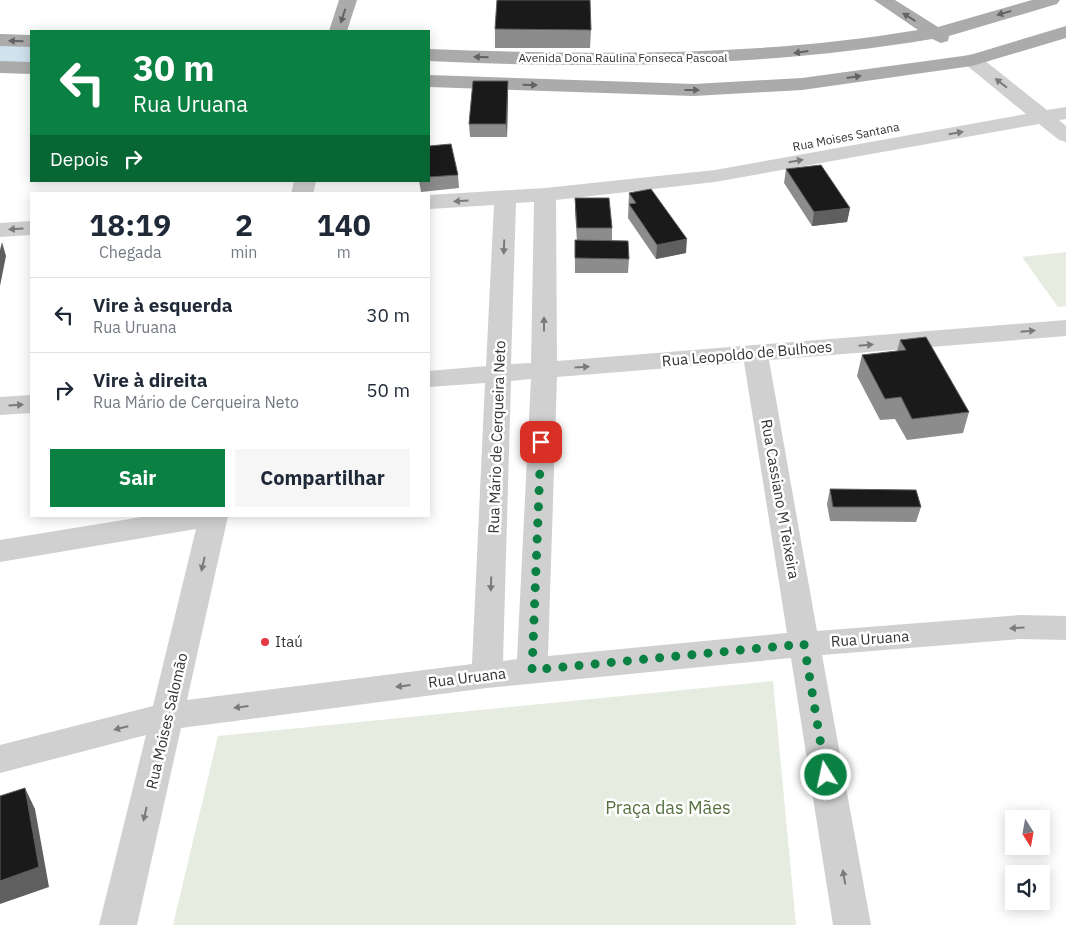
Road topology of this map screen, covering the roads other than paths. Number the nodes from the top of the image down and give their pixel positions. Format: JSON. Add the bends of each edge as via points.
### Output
{"nodes":[{"id":1,"x":348,"y":0,"type":"edge"},
{"id":2,"x":883,"y":0,"type":"edge"},
{"id":3,"x":1051,"y":0,"type":"edge"},
{"id":4,"x":338,"y":30,"type":"edge"},
{"id":5,"x":1066,"y":32,"type":"edge"},
{"id":6,"x":936,"y":33,"type":"junction"},
{"id":7,"x":0,"y":40,"type":"edge"},
{"id":8,"x":30,"y":41,"type":"edge"},
{"id":9,"x":430,"y":55,"type":"edge"},
{"id":10,"x":972,"y":60,"type":"junction"},
{"id":11,"x":0,"y":67,"type":"edge"},
{"id":12,"x":30,"y":68,"type":"edge"},
{"id":13,"x":430,"y":82,"type":"edge"},
{"id":14,"x":1066,"y":96,"type":"edge"},
{"id":15,"x":1027,"y":104,"type":"junction"},
{"id":16,"x":1066,"y":113,"type":"edge"},
{"id":17,"x":1044,"y":117,"type":"junction"},
{"id":18,"x":1066,"y":136,"type":"edge"},
{"id":19,"x":627,"y":184,"type":"junction"},
{"id":20,"x":544,"y":194,"type":"junction"},
{"id":21,"x":505,"y":198,"type":"junction"},
{"id":22,"x":430,"y":202,"type":"edge"},
{"id":23,"x":30,"y":228,"type":"edge"},
{"id":24,"x":0,"y":230,"type":"edge"},
{"id":25,"x":1066,"y":328,"type":"edge"},
{"id":26,"x":755,"y":354,"type":"junction"},
{"id":27,"x":544,"y":370,"type":"junction"},
{"id":28,"x":500,"y":374,"type":"junction"},
{"id":29,"x":430,"y":379,"type":"edge"},
{"id":30,"x":30,"y":404,"type":"edge"},
{"id":31,"x":0,"y":406,"type":"edge"},
{"id":32,"x":208,"y":517,"type":"edge"},
{"id":33,"x":214,"y":517,"type":"edge"},
{"id":34,"x":492,"y":550,"type":"junction"},
{"id":35,"x":0,"y":551,"type":"edge"},
{"id":36,"x":536,"y":551,"type":"junction"},
{"id":37,"x":1066,"y":628,"type":"edge"},
{"id":38,"x":804,"y":644,"type":"junction"},
{"id":39,"x":532,"y":670,"type":"junction"},
{"id":40,"x":487,"y":675,"type":"junction"},
{"id":41,"x":168,"y":716,"type":"junction"},
{"id":42,"x":0,"y":759,"type":"edge"},
{"id":43,"x":118,"y":925,"type":"edge"},
{"id":44,"x":852,"y":925,"type":"edge"}],
"edges":[{"from":1,"to":4,"type":"main road","one_way":true},
{"from":6,"to":2,"type":"main road","one_way":true},
{"from":3,"to":6,"type":"main road","name":"Avenida Dona Raulina Fonseca Pascoal","one_way":true},
{"from":5,"to":10,"type":"main road","name":"Avenida Dona Raulina Fonseca Pascoal"},
{"from":6,"to":9,"type":"main road","name":"Avenida Dona Raulina Fonseca Pascoal","one_way":true,"via":[[782,55],[686,60]]},
{"from":6,"to":10,"type":"main road"},
{"from":8,"to":7,"type":"main road","one_way":true},
{"from":13,"to":10,"type":"main road","name":"Avenida Dona Raulina Fonseca Pascoal","one_way":true,"via":[[694,90],[802,84]]},
{"from":15,"to":10,"type":"street","one_way":true},
{"from":11,"to":12,"type":"main road"},
{"from":14,"to":15,"type":"street","name":"Rua Moises Santana"},
{"from":15,"to":17,"type":"street"},
{"from":15,"to":19,"type":"street","name":"Rua Moises Santana","via":[[702,164]]},
{"from":16,"to":17,"type":"street","name":"Rua Moises Santana"},
{"from":17,"to":18,"type":"street"},
{"from":19,"to":17,"type":"street","name":"Rua Moises Santana","one_way":true,"via":[[715,176]]},
{"from":19,"to":20,"type":"street","name":"Rua Moises Santana"},
{"from":20,"to":21,"type":"street","name":"Rua Moises Santana"},
{"from":27,"to":20,"type":"street","one_way":true},
{"from":21,"to":22,"type":"street","name":"Rua Moises Santana","one_way":true},
{"from":21,"to":28,"type":"street","name":"Rua Mário de Cerqueira Neto","one_way":true},
{"from":23,"to":24,"type":"street","one_way":true},
{"from":26,"to":25,"type":"street","name":"Rua Leopoldo de Bulhoes","one_way":true},
{"from":27,"to":26,"type":"street","name":"Rua Leopoldo de Bulhoes","one_way":true},
{"from":26,"to":38,"type":"street","name":"Rua Cassiano M Teixeira"},
{"from":27,"to":28,"type":"street","name":"Rua Leopoldo de Bulhoes"},
{"from":27,"to":36,"type":"street"},
{"from":28,"to":29,"type":"street","name":"Rua Leopoldo de Bulhoes"},
{"from":28,"to":34,"type":"street","name":"Rua Mário de Cerqueira Neto"},
{"from":31,"to":30,"type":"street","one_way":true},
{"from":32,"to":35,"type":"street"},
{"from":33,"to":41,"type":"street","name":"Rua Moises Salomão","one_way":true},
{"from":34,"to":36,"type":"street"},
{"from":34,"to":40,"type":"street","name":"Rua Mário de Cerqueira Neto","one_way":true},
{"from":36,"to":39,"type":"street"},
{"from":37,"to":38,"type":"street","name":"Rua Uruana","one_way":true,"via":[[1020,627]]},
{"from":38,"to":39,"type":"street","name":"Rua Uruana"},
{"from":44,"to":38,"type":"street","name":"Rua Cassiano M Teixeira","one_way":true},
{"from":39,"to":40,"type":"street","name":"Rua Uruana"},
{"from":40,"to":41,"type":"street","name":"Rua Uruana","one_way":true},
{"from":41,"to":42,"type":"street","name":"Rua Uruana","one_way":true},
{"from":41,"to":43,"type":"street","name":"Rua Moises Salomão","one_way":true}]}
